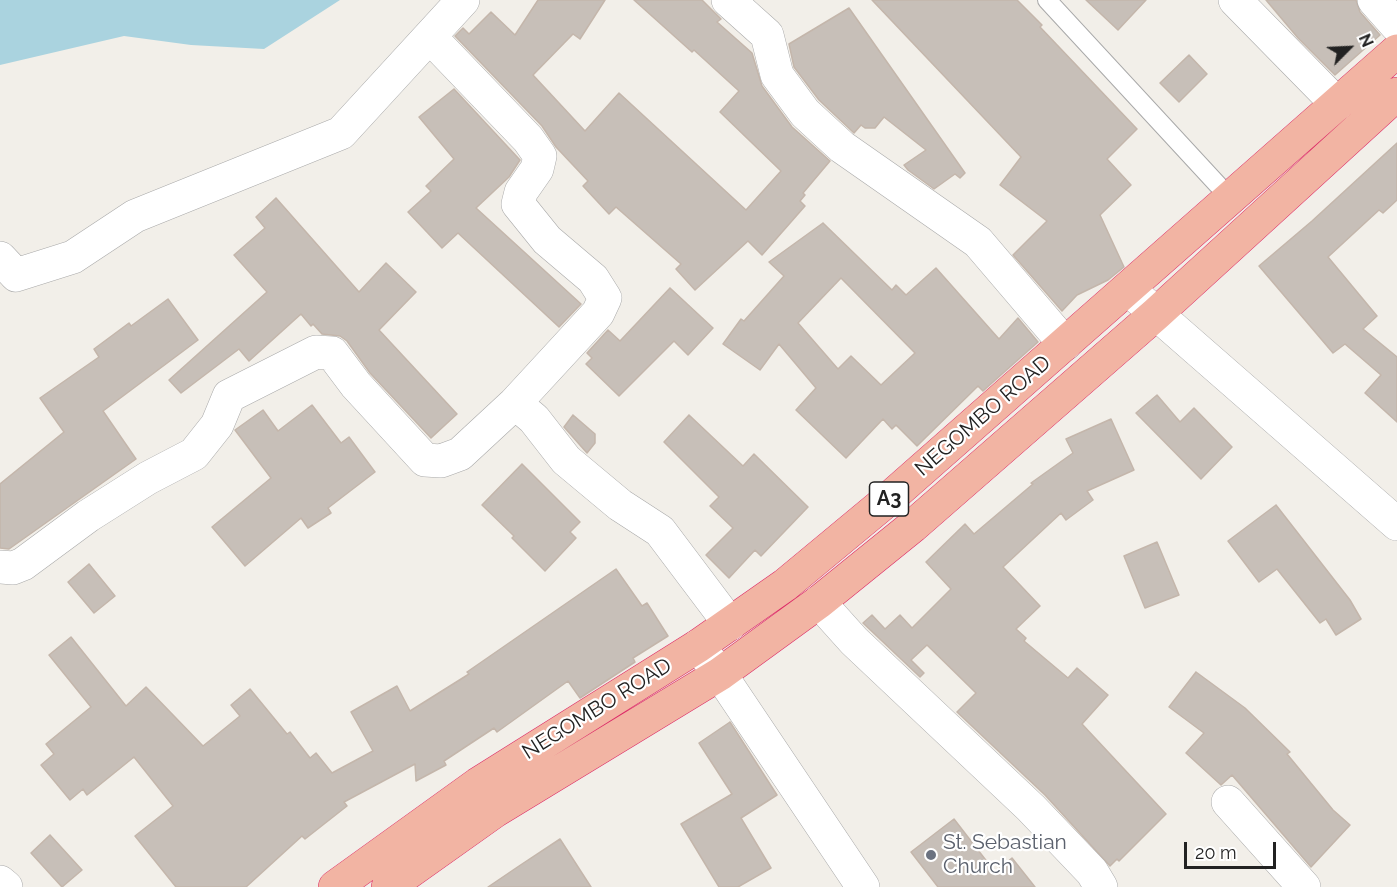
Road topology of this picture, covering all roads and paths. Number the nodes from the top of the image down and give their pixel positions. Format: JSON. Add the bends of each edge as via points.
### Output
{"nodes":[{"id":1,"x":463,"y":0,"type":"edge"},
{"id":2,"x":728,"y":0,"type":"edge"},
{"id":3,"x":1047,"y":0,"type":"edge"},
{"id":4,"x":1235,"y":0,"type":"edge"},
{"id":5,"x":1374,"y":0,"type":"edge"},
{"id":6,"x":1397,"y":26,"type":"edge"},
{"id":7,"x":430,"y":37,"type":"junction"},
{"id":8,"x":1397,"y":51,"type":"edge"},
{"id":9,"x":1397,"y":94,"type":"edge"},
{"id":10,"x":1337,"y":104,"type":"junction"},
{"id":11,"x":1230,"y":198,"type":"junction"},
{"id":12,"x":0,"y":258,"type":"edge"},
{"id":13,"x":1128,"y":289,"type":"junction"},
{"id":14,"x":1156,"y":314,"type":"junction"},
{"id":15,"x":1065,"y":344,"type":"junction"},
{"id":16,"x":514,"y":403,"type":"junction"},
{"id":17,"x":1397,"y":524,"type":"edge"},
{"id":18,"x":0,"y":567,"type":"edge"},
{"id":19,"x":819,"y":602,"type":"junction"},
{"id":20,"x":730,"y":624,"type":"junction"},
{"id":21,"x":698,"y":646,"type":"junction"},
{"id":22,"x":720,"y":674,"type":"junction"},
{"id":23,"x":1228,"y":802,"type":"dead end"},
{"id":24,"x":0,"y":882,"type":"edge"},
{"id":25,"x":404,"y":882,"type":"edge"},
{"id":26,"x":6,"y":887,"type":"edge"},
{"id":27,"x":335,"y":887,"type":"edge"},
{"id":28,"x":863,"y":887,"type":"edge"},
{"id":29,"x":1101,"y":887,"type":"edge"},
{"id":30,"x":1304,"y":887,"type":"edge"}],
"edges":[{"from":1,"to":7,"type":"street"},
{"from":2,"to":15,"type":"street","via":[[767,35],[777,75],[805,113],[842,147],[978,242]]},
{"from":3,"to":11,"type":"lane"},
{"from":4,"to":10,"type":"street"},
{"from":5,"to":6,"type":"street"},
{"from":7,"to":12,"type":"street","via":[[341,133],[135,216],[73,257],[16,275]]},
{"from":7,"to":16,"type":"street","via":[[540,156],[518,204],[547,240],[593,279],[605,298],[598,313]]},
{"from":8,"to":10,"type":"highway","name":"NEGOMBO ROAD","number":"A3"},
{"from":9,"to":14,"type":"highway","name":"NEGOMBO ROAD","number":"A3"},
{"from":10,"to":11,"type":"highway","name":"NEGOMBO ROAD","number":"A3"},
{"from":11,"to":13,"type":"highway","name":"NEGOMBO ROAD","number":"A3"},
{"from":13,"to":14,"type":"street"},
{"from":13,"to":15,"type":"highway","name":"NEGOMBO ROAD","number":"A3"},
{"from":14,"to":17,"type":"street"},
{"from":14,"to":19,"type":"highway","name":"NEGOMBO ROAD","number":"A3","via":[[913,526]]},
{"from":15,"to":20,"type":"highway","name":"NEGOMBO ROAD","number":"A3","via":[[840,542]]},
{"from":16,"to":18,"type":"street","via":[[460,454],[441,461],[425,460],[332,353],[316,352],[229,396],[218,425],[194,454],[88,516],[23,564]]},
{"from":16,"to":20,"type":"street","via":[[534,419],[566,460],[660,531]]},
{"from":19,"to":22,"type":"highway","name":"NEGOMBO ROAD","number":"A3"},
{"from":19,"to":29,"type":"street","via":[[854,641],[1031,808],[1092,872]]},
{"from":20,"to":21,"type":"highway","name":"NEGOMBO ROAD","number":"A3"},
{"from":21,"to":22,"type":"street"},
{"from":21,"to":27,"type":"highway","name":"NEGOMBO ROAD","number":"A3","via":[[478,784]]},
{"from":22,"to":25,"type":"highway","name":"NEGOMBO ROAD","number":"A3","via":[[495,811]]},
{"from":22,"to":28,"type":"street"},
{"from":23,"to":30,"type":"street"},
{"from":24,"to":26,"type":"street"}]}
